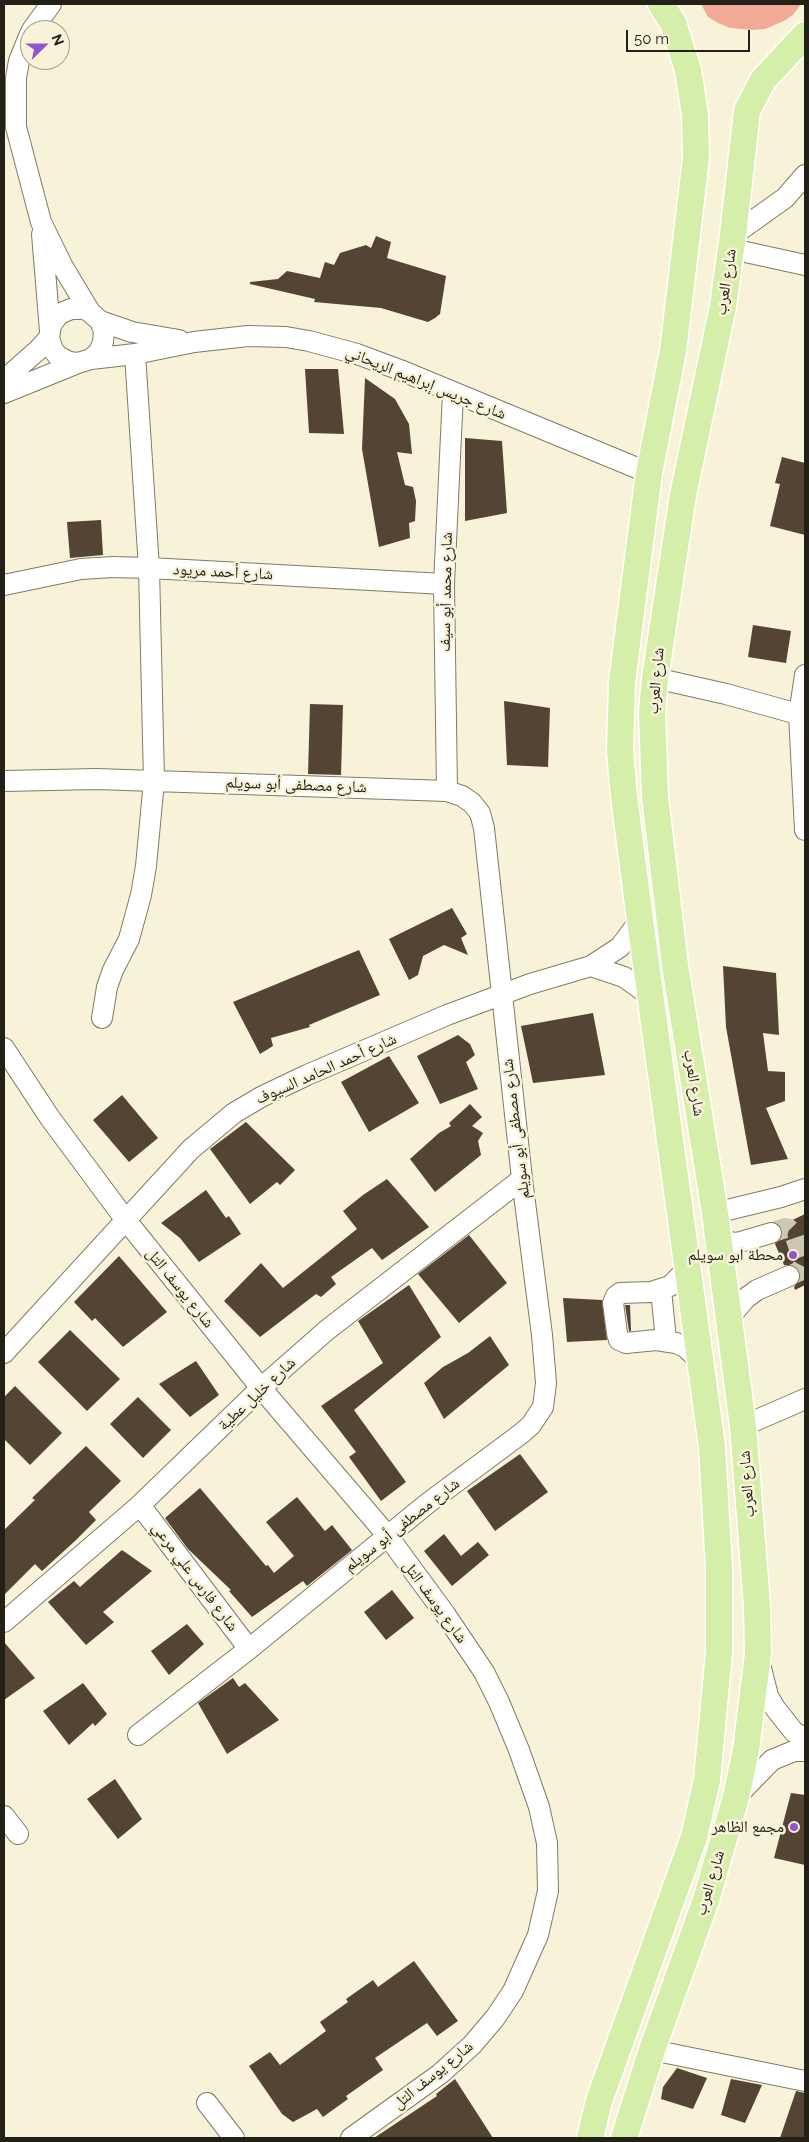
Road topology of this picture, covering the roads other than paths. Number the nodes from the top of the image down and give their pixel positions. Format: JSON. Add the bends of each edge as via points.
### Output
{"nodes":[{"id":1,"x":51,"y":4,"type":"edge"},
{"id":2,"x":667,"y":13,"type":"edge"},
{"id":3,"x":39,"y":20,"type":"edge"},
{"id":4,"x":805,"y":35,"type":"edge"},
{"id":5,"x":20,"y":62,"type":"edge"},
{"id":6,"x":4,"y":111,"type":"edge"},
{"id":7,"x":16,"y":127,"type":"junction"},
{"id":8,"x":805,"y":175,"type":"edge"},
{"id":9,"x":41,"y":222,"type":"junction"},
{"id":10,"x":732,"y":242,"type":"junction"},
{"id":11,"x":805,"y":265,"type":"edge"},
{"id":12,"x":95,"y":316,"type":"junction"},
{"id":13,"x":49,"y":335,"type":"junction"},
{"id":14,"x":194,"y":342,"type":"junction"},
{"id":15,"x":135,"y":354,"type":"junction"},
{"id":16,"x":85,"y":361,"type":"junction"},
{"id":17,"x":4,"y":380,"type":"edge"},
{"id":18,"x":453,"y":392,"type":"junction"},
{"id":19,"x":4,"y":393,"type":"edge"},
{"id":20,"x":650,"y":473,"type":"junction"},
{"id":21,"x":148,"y":568,"type":"junction"},
{"id":22,"x":444,"y":584,"type":"junction"},
{"id":23,"x":4,"y":585,"type":"edge"},
{"id":24,"x":805,"y":675,"type":"edge"},
{"id":25,"x":655,"y":678,"type":"junction"},
{"id":26,"x":802,"y":715,"type":"edge"},
{"id":27,"x":4,"y":781,"type":"edge"},
{"id":28,"x":154,"y":781,"type":"junction"},
{"id":29,"x":447,"y":791,"type":"junction"},
{"id":30,"x":805,"y":830,"type":"edge"},
{"id":31,"x":640,"y":920,"type":"junction"},
{"id":32,"x":591,"y":966,"type":"junction"},
{"id":33,"x":501,"y":994,"type":"junction"},
{"id":34,"x":652,"y":997,"type":"junction"},
{"id":35,"x":102,"y":1018,"type":"dead end"},
{"id":36,"x":4,"y":1048,"type":"edge"},
{"id":37,"x":522,"y":1179,"type":"junction"},
{"id":38,"x":805,"y":1189,"type":"edge"},
{"id":39,"x":715,"y":1212,"type":"junction"},
{"id":40,"x":125,"y":1219,"type":"junction"},
{"id":41,"x":771,"y":1233,"type":"tunnel mouth"},
{"id":42,"x":719,"y":1241,"type":"junction"},
{"id":43,"x":688,"y":1263,"type":"junction"},
{"id":44,"x":789,"y":1276,"type":"tunnel mouth"},
{"id":45,"x":661,"y":1290,"type":"junction"},
{"id":46,"x":729,"y":1318,"type":"junction"},
{"id":47,"x":666,"y":1340,"type":"junction"},
{"id":48,"x":4,"y":1353,"type":"edge"},
{"id":49,"x":700,"y":1361,"type":"junction"},
{"id":50,"x":260,"y":1388,"type":"junction"},
{"id":51,"x":805,"y":1399,"type":"edge"},
{"id":52,"x":743,"y":1426,"type":"junction"},
{"id":53,"x":140,"y":1505,"type":"junction"},
{"id":54,"x":387,"y":1535,"type":"junction"},
{"id":55,"x":757,"y":1606,"type":"junction"},
{"id":56,"x":720,"y":1607,"type":"junction"},
{"id":57,"x":4,"y":1622,"type":"edge"},
{"id":58,"x":249,"y":1649,"type":"junction"},
{"id":59,"x":758,"y":1654,"type":"junction"},
{"id":60,"x":138,"y":1735,"type":"dead end"},
{"id":61,"x":805,"y":1738,"type":"edge"},
{"id":62,"x":805,"y":1751,"type":"edge"},
{"id":63,"x":736,"y":1797,"type":"junction"},
{"id":64,"x":4,"y":1816,"type":"edge"},
{"id":65,"x":18,"y":1834,"type":"dead end"},
{"id":66,"x":676,"y":1889,"type":"junction"},
{"id":67,"x":706,"y":1900,"type":"junction"},
{"id":68,"x":652,"y":2050,"type":"junction"},
{"id":69,"x":805,"y":2082,"type":"edge"},
{"id":70,"x":207,"y":2103,"type":"dead end"},
{"id":71,"x":234,"y":2138,"type":"edge"},
{"id":72,"x":351,"y":2138,"type":"edge"},
{"id":73,"x":590,"y":2138,"type":"edge"},
{"id":74,"x":624,"y":2138,"type":"edge"}],
"edges":[{"from":1,"to":3,"type":"street"},
{"from":2,"to":20,"type":"main road","name":"شارع العرب","via":[[686,62],[693,94],[696,158],[672,350]]},
{"from":4,"to":10,"type":"main road","name":"شارع العرب","via":[[770,71],[751,100],[745,122]]},
{"from":5,"to":7,"type":"street","via":[[16,78]]},
{"from":6,"to":7,"type":"street"},
{"from":7,"to":9,"type":"street"},
{"from":8,"to":10,"type":"street","via":[[785,198]]},
{"from":9,"to":12,"type":"street","via":[[63,266]]},
{"from":9,"to":13,"type":"street"},
{"from":10,"to":11,"type":"street"},
{"from":10,"to":25,"type":"main road","name":"شارع العرب","via":[[716,341],[681,505]]},
{"from":12,"to":13,"type":"street","via":[[78,308],[65,311],[55,319]]},
{"from":12,"to":14,"type":"street","name":"شارع جريس إبراهيم الريحاني","via":[[132,332]]},
{"from":12,"to":16,"type":"street","via":[[104,331],[104,342],[99,352]]},
{"from":13,"to":16,"type":"street","via":[[58,356],[69,362]]},
{"from":13,"to":17,"type":"street","via":[[38,350]]},
{"from":14,"to":15,"type":"street","name":"شارع جريس إبراهيم الريحاني"},
{"from":14,"to":18,"type":"street","name":"شارع جريس إبراهيم الريحاني","via":[[265,336],[309,341],[356,354]]},
{"from":15,"to":16,"type":"street","name":"شارع جريس إبراهيم الريحاني"},
{"from":15,"to":21,"type":"street"},
{"from":16,"to":19,"type":"street","name":"شارع جريس إبراهيم الريحاني"},
{"from":18,"to":20,"type":"street","name":"شارع جريس إبراهيم الريحاني"},
{"from":18,"to":22,"type":"street","name":"شارع محمد أبو سيف"},
{"from":20,"to":31,"type":"main road","name":"شارع العرب","via":[[620,716],[624,796]]},
{"from":21,"to":22,"type":"street","name":"شارع أحمد مريود"},
{"from":21,"to":23,"type":"street","name":"شارع أحمد مريود","via":[[81,569]]},
{"from":21,"to":28,"type":"street"},
{"from":22,"to":29,"type":"street","name":"شارع محمد أبو سيف"},
{"from":24,"to":26,"type":"street"},
{"from":25,"to":26,"type":"street"},
{"from":25,"to":39,"type":"main road","name":"شارع العرب","via":[[652,712],[655,798],[675,965]]},
{"from":26,"to":30,"type":"street"},
{"from":27,"to":28,"type":"street","name":"شارع مصطفى أبو سويلم","via":[[51,778]]},
{"from":28,"to":29,"type":"street","name":"شارع مصطفى أبو سويلم"},
{"from":28,"to":35,"type":"street","via":[[141,895],[129,939],[107,987]]},
{"from":29,"to":33,"type":"street","name":"شارع مصطفى أبو سويلم","via":[[472,803],[480,813],[484,828]]},
{"from":31,"to":32,"type":"street","name":"شارع أحمد الحامد السيوف","via":[[620,947]]},
{"from":31,"to":34,"type":"main road","name":"شارع العرب"},
{"from":32,"to":33,"type":"street","name":"شارع أحمد الحامد السيوف"},
{"from":32,"to":34,"type":"street","via":[[624,977]]},
{"from":33,"to":37,"type":"street","name":"شارع مصطفى أبو سويلم"},
{"from":33,"to":40,"type":"street","name":"شارع أحمد الحامد السيوف","via":[[307,1075],[234,1113],[191,1149]]},
{"from":34,"to":43,"type":"main road","name":"شارع العرب"},
{"from":36,"to":40,"type":"street","name":"شارع يوسف التل","via":[[50,1118]]},
{"from":37,"to":50,"type":"street","name":"شارع خليل عطية","via":[[327,1330]]},
{"from":37,"to":54,"type":"street","name":"شارع مصطفى أبو سويلم","via":[[542,1335],[546,1384],[543,1407],[531,1426]]},
{"from":38,"to":39,"type":"street"},
{"from":39,"to":42,"type":"main road","name":"شارع العرب"},
{"from":40,"to":48,"type":"street","name":"شارع أحمد الحامد السيوف"},
{"from":40,"to":50,"type":"street","name":"شارع يوسف التل"},
{"from":41,"to":42,"type":"street","via":[[737,1243]]},
{"from":42,"to":46,"type":"main road","name":"شارع العرب"},
{"from":43,"to":45,"type":"street","via":[[678,1280]]},
{"from":43,"to":49,"type":"main road","name":"شارع العرب"},
{"from":44,"to":46,"type":"street","via":[[757,1290]]},
{"from":45,"to":47,"type":"street"},
{"from":45,"to":47,"type":"street","via":[[620,1294],[614,1299],[617,1336],[622,1342]]},
{"from":46,"to":52,"type":"main road","name":"شارع العرب"},
{"from":47,"to":49,"type":"street","via":[[685,1347]]},
{"from":49,"to":56,"type":"main road","name":"شارع العرب","via":[[712,1447]]},
{"from":50,"to":53,"type":"street","name":"شارع خليل عطية"},
{"from":50,"to":54,"type":"street","name":"شارع يوسف التل"},
{"from":51,"to":52,"type":"street"},
{"from":52,"to":55,"type":"main road","name":"شارع العرب"},
{"from":53,"to":57,"type":"street","name":"شارع خليل عطية"},
{"from":53,"to":58,"type":"street","name":"شارع فارس علي مرعي"},
{"from":54,"to":58,"type":"street","name":"شارع مصطفى أبو سويلم"},
{"from":54,"to":72,"type":"street","name":"شارع يوسف التل","via":[[471,1652],[499,1702],[538,1807],[547,1843],[548,1891],[538,1935],[526,1965],[514,1991],[495,2018],[472,2045],[440,2074]]},
{"from":55,"to":56,"type":"main road"},
{"from":55,"to":59,"type":"main road","name":"شارع العرب"},
{"from":56,"to":66,"type":"main road","name":"شارع العرب","via":[[707,1780],[694,1837]]},
{"from":58,"to":60,"type":"street","name":"شارع مصطفى أبو سويلم"},
{"from":59,"to":61,"type":"street","via":[[768,1696],[794,1732]]},
{"from":59,"to":63,"type":"main road","name":"شارع العرب","via":[[746,1750]]},
{"from":62,"to":63,"type":"street","via":[[783,1754],[772,1760]]},
{"from":63,"to":67,"type":"main road","name":"شارع العرب"},
{"from":64,"to":65,"type":"street"},
{"from":66,"to":67,"type":"main road"},
{"from":66,"to":73,"type":"main road","name":"شارع العرب","via":[[599,2101]]},
{"from":67,"to":68,"type":"main road","name":"شارع العرب"},
{"from":68,"to":69,"type":"street"},
{"from":68,"to":74,"type":"main road","name":"شارع العرب"},
{"from":70,"to":71,"type":"street"}]}
